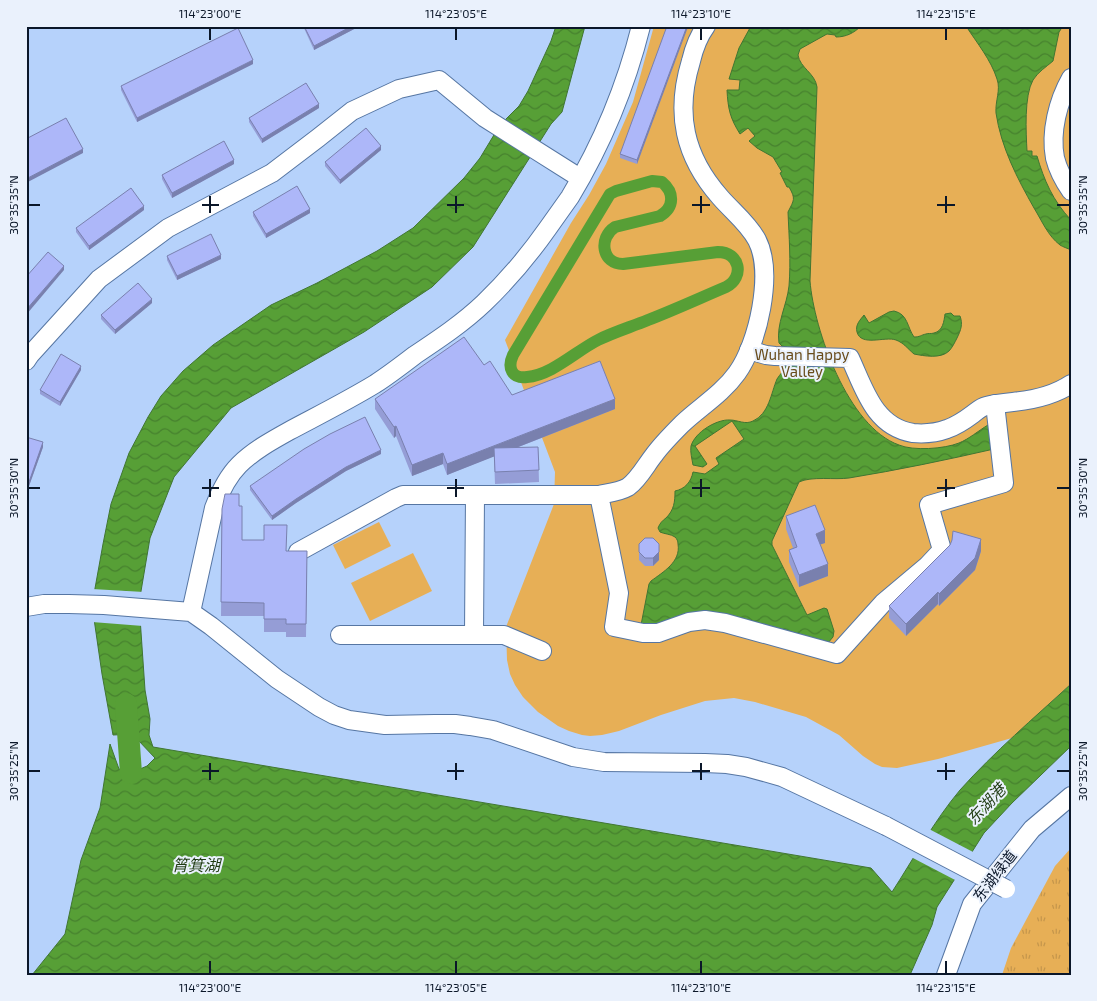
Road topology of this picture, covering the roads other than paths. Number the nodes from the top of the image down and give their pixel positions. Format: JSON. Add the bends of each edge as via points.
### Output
{"nodes":[{"id":1,"x":641,"y":26,"type":"edge"},
{"id":2,"x":706,"y":26,"type":"edge"},
{"id":3,"x":1071,"y":78,"type":"edge"},
{"id":4,"x":580,"y":178,"type":"junction"},
{"id":5,"x":1071,"y":191,"type":"edge"},
{"id":6,"x":749,"y":350,"type":"junction"},
{"id":7,"x":26,"y":361,"type":"edge"},
{"id":8,"x":1071,"y":384,"type":"edge"},
{"id":9,"x":995,"y":404,"type":"junction"},
{"id":10,"x":599,"y":495,"type":"junction"},
{"id":11,"x":475,"y":496,"type":"junction"},
{"id":12,"x":298,"y":552,"type":"edge"},
{"id":13,"x":26,"y":608,"type":"edge"},
{"id":14,"x":191,"y":612,"type":"junction"},
{"id":15,"x":474,"y":634,"type":"junction"},
{"id":16,"x":340,"y":635,"type":"dead end"},
{"id":17,"x":542,"y":651,"type":"dead end"},
{"id":18,"x":1071,"y":796,"type":"edge"},
{"id":19,"x":1006,"y":889,"type":"dead end"},
{"id":20,"x":946,"y":975,"type":"edge"}],
"edges":[{"from":1,"to":4,"type":"street","via":[[617,102]]},
{"from":2,"to":6,"type":"street","via":[[696,43],[686,76],[684,124],[688,144],[708,182],[749,228],[761,249],[763,301]]},
{"from":3,"to":5,"type":"street","via":[[1062,96],[1054,142],[1057,165]]},
{"from":4,"to":7,"type":"street","via":[[485,118],[439,80],[398,89],[352,111],[272,173],[168,228],[99,279]]},
{"from":4,"to":14,"type":"street","via":[[570,197],[521,264],[456,327],[376,383],[262,446],[238,466],[223,486],[214,508]]},
{"from":6,"to":9,"type":"street","via":[[766,355],[850,358],[878,414],[903,431],[936,432]]},
{"from":6,"to":10,"type":"street","via":[[731,381],[673,432],[634,482],[620,490]]},
{"from":8,"to":9,"type":"street","via":[[1036,398]]},
{"from":9,"to":10,"type":"street","via":[[1004,483],[929,505],[942,550],[883,604],[837,654],[704,620],[658,634],[614,627],[618,594]]},
{"from":10,"to":11,"type":"street"},
{"from":11,"to":12,"type":"street","via":[[403,495]]},
{"from":11,"to":15,"type":"street"},
{"from":13,"to":14,"type":"street","via":[[69,604]]},
{"from":14,"to":19,"type":"street","bridge":true,"via":[[276,678],[334,715],[385,726],[435,724],[493,730],[573,757],[596,761],[713,764],[764,771],[782,776],[886,826]]},
{"from":15,"to":16,"type":"street"},
{"from":15,"to":17,"type":"street","via":[[504,635]]},
{"from":18,"to":20,"type":"street","name":"东湖绿道","via":[[1032,829],[972,904]]}]}
